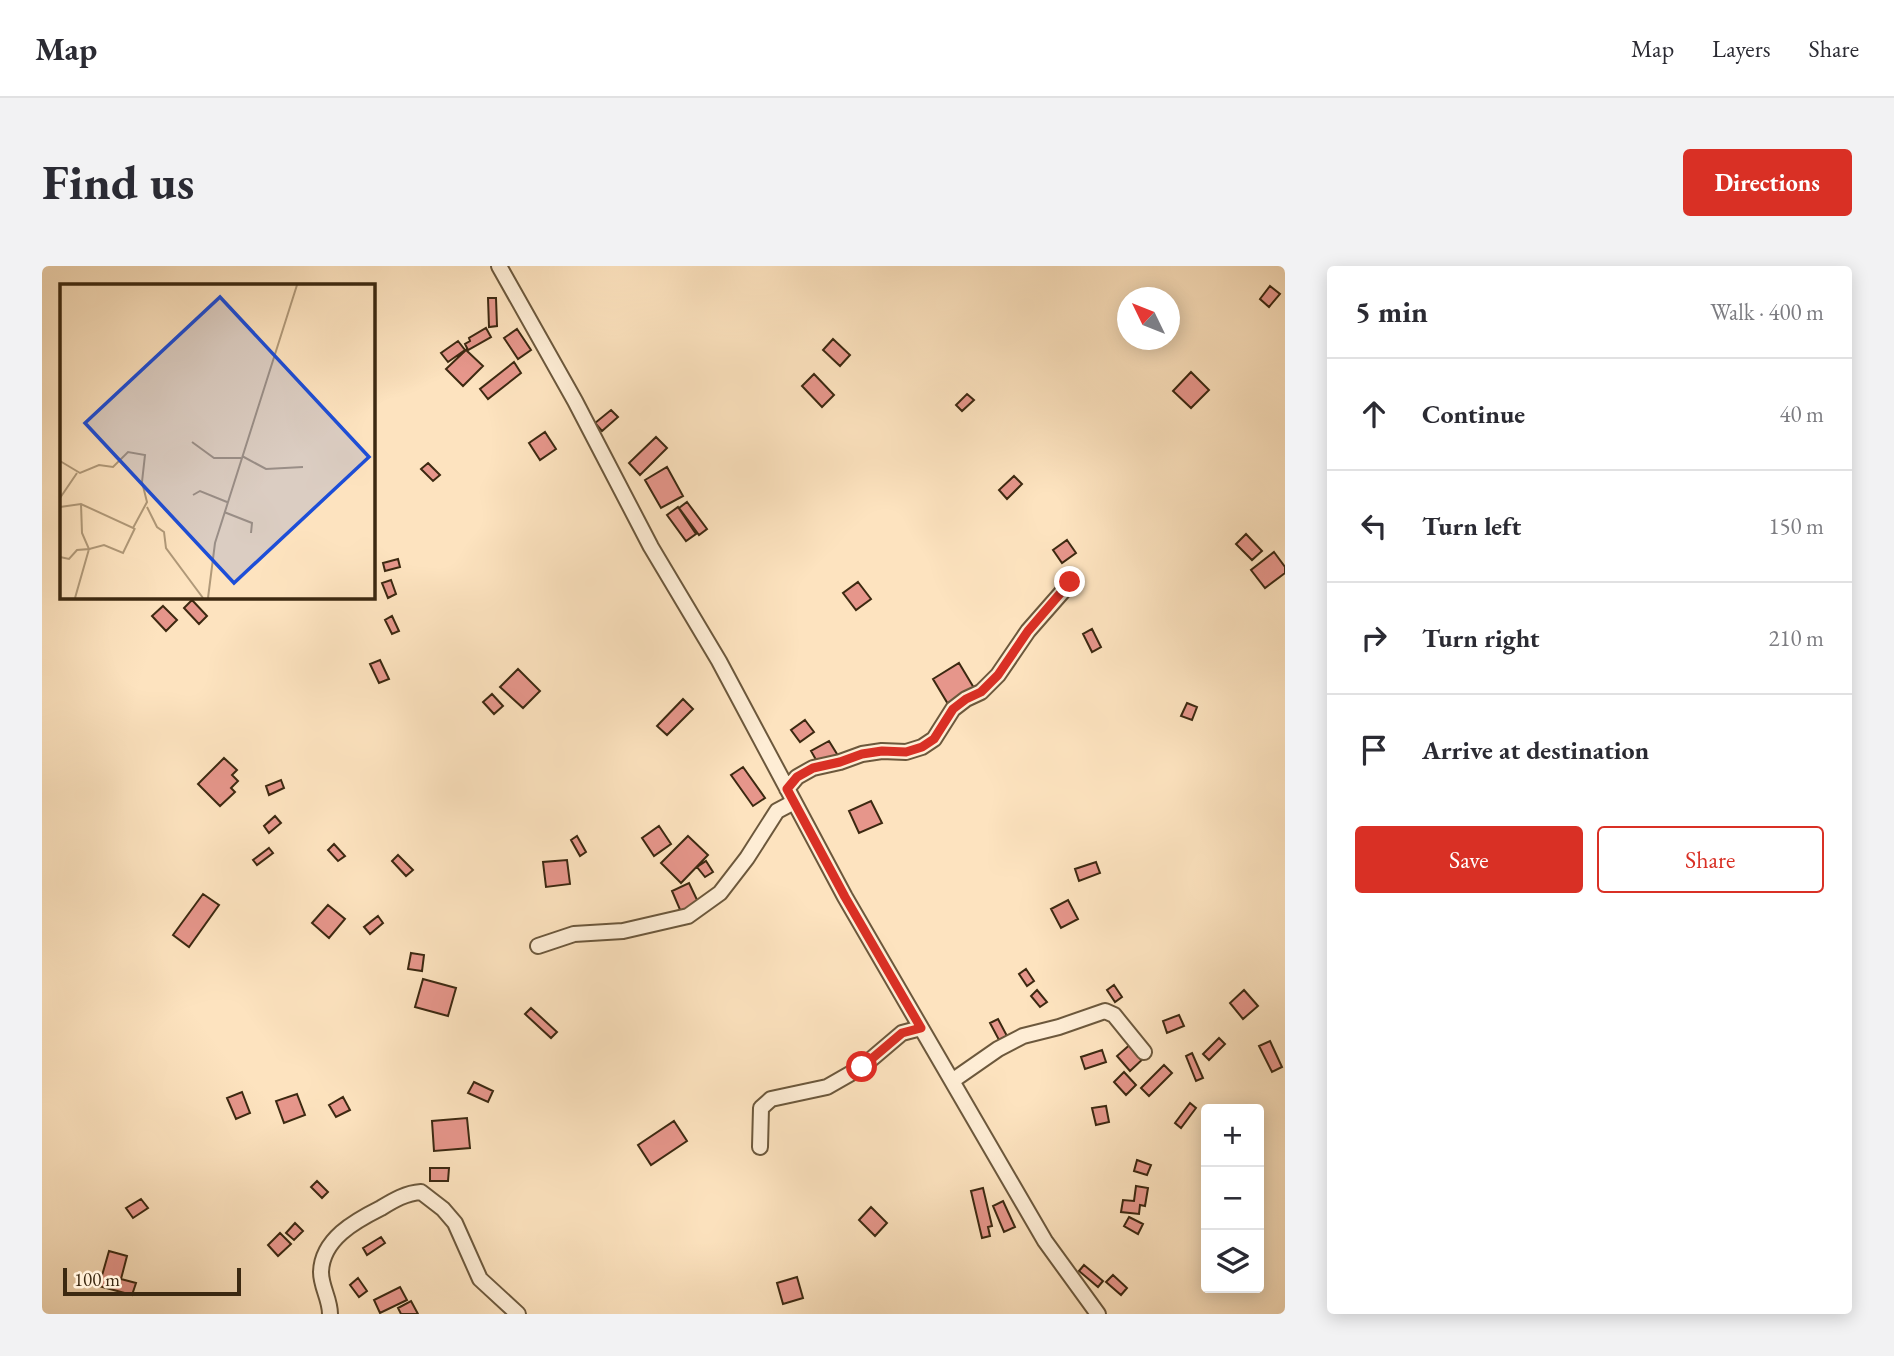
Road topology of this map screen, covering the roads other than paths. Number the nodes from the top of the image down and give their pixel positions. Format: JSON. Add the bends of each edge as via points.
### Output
{"nodes":[{"id":1,"x":499,"y":266,"type":"edge"},
{"id":2,"x":1070,"y":582,"type":"dead end"},
{"id":3,"x":790,"y":795,"type":"junction"},
{"id":4,"x":538,"y":946,"type":"dead end"},
{"id":5,"x":921,"y":1028,"type":"junction"},
{"id":6,"x":1144,"y":1052,"type":"dead end"},
{"id":7,"x":952,"y":1081,"type":"junction"},
{"id":8,"x":760,"y":1147,"type":"dead end"},
{"id":9,"x":330,"y":1314,"type":"edge"},
{"id":10,"x":518,"y":1314,"type":"edge"},
{"id":11,"x":1098,"y":1314,"type":"edge"}],
"edges":[{"from":1,"to":3,"type":"street"},
{"from":2,"to":3,"type":"street","via":[[998,675],[953,709],[934,739],[906,752],[862,754],[813,768],[797,777]]},
{"from":3,"to":4,"type":"street","via":[[720,894],[688,916],[623,931],[574,934]]},
{"from":3,"to":5,"type":"street"},
{"from":5,"to":7,"type":"street"},
{"from":5,"to":8,"type":"street","via":[[902,1033],[862,1067],[827,1087],[771,1099],[761,1108]]},
{"from":6,"to":7,"type":"street","via":[[1115,1016],[1105,1011],[1023,1035]]},
{"from":7,"to":11,"type":"street","via":[[1045,1241]]},
{"from":9,"to":10,"type":"street","via":[[321,1270],[329,1247],[349,1225],[409,1192],[421,1192],[443,1209],[455,1223],[480,1279]]}]}
